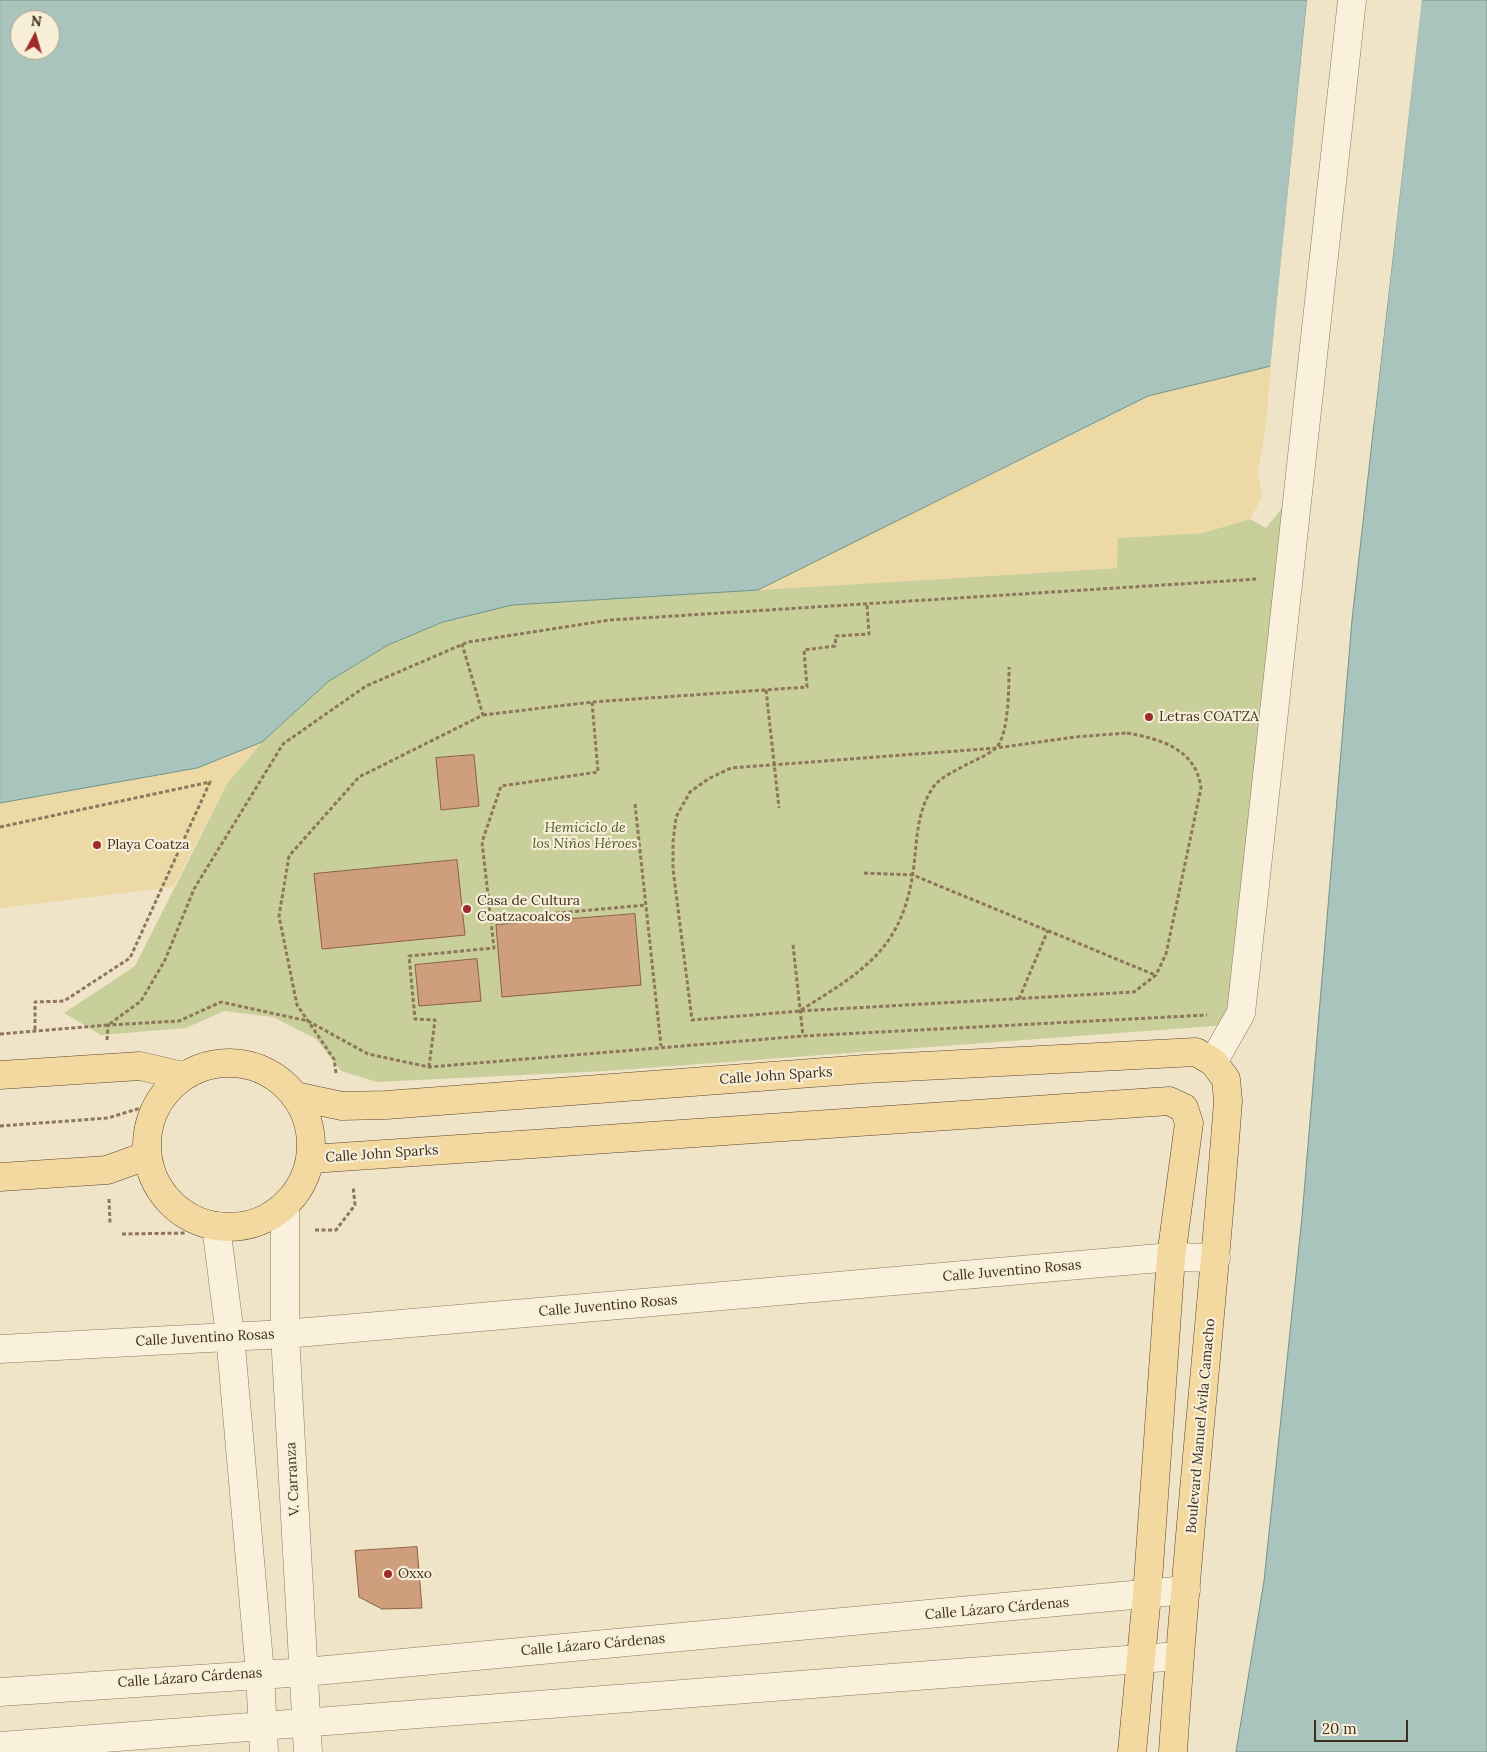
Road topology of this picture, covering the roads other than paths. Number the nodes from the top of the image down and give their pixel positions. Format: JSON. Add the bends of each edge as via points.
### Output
{"nodes":[{"id":1,"x":1352,"y":0,"type":"edge"},
{"id":2,"x":1213,"y":1062,"type":"junction"},
{"id":3,"x":0,"y":1075,"type":"edge"},
{"id":4,"x":182,"y":1076,"type":"junction"},
{"id":5,"x":295,"y":1096,"type":"junction"},
{"id":6,"x":146,"y":1156,"type":"junction"},
{"id":7,"x":311,"y":1159,"type":"junction"},
{"id":8,"x":0,"y":1177,"type":"edge"},
{"id":9,"x":285,"y":1218,"type":"junction"},
{"id":10,"x":216,"y":1229,"type":"junction"},
{"id":11,"x":1171,"y":1257,"type":"junction"},
{"id":12,"x":1216,"y":1258,"type":"junction"},
{"id":13,"x":285,"y":1334,"type":"junction"},
{"id":14,"x":230,"y":1335,"type":"junction"},
{"id":15,"x":0,"y":1349,"type":"edge"},
{"id":16,"x":1186,"y":1590,"type":"junction"},
{"id":17,"x":1147,"y":1595,"type":"junction"},
{"id":18,"x":1179,"y":1656,"type":"junction"},
{"id":19,"x":1140,"y":1660,"type":"junction"},
{"id":20,"x":305,"y":1672,"type":"junction"},
{"id":21,"x":260,"y":1673,"type":"junction"},
{"id":22,"x":0,"y":1692,"type":"edge"},
{"id":23,"x":306,"y":1724,"type":"junction"},
{"id":24,"x":263,"y":1740,"type":"edge"},
{"id":25,"x":0,"y":1746,"type":"edge"},
{"id":26,"x":308,"y":1752,"type":"edge"},
{"id":27,"x":1132,"y":1752,"type":"edge"},
{"id":28,"x":1173,"y":1752,"type":"edge"}],
"edges":[{"from":1,"to":2,"type":"street","via":[[1242,1013]]},
{"from":2,"to":5,"type":"main road","name":"Calle John Sparks","via":[[1196,1052],[1138,1053],[865,1069],[386,1105],[342,1106]]},
{"from":2,"to":12,"type":"main road","name":"Boulevard Manuel Ávila Camacho","via":[[1226,1080],[1228,1100]]},
{"from":3,"to":4,"type":"main road","via":[[140,1066]]},
{"from":4,"to":5,"type":"main road","via":[[202,1067],[243,1063],[281,1081]]},
{"from":4,"to":6,"type":"main road","via":[[157,1103],[146,1138]]},
{"from":5,"to":7,"type":"main road","via":[[306,1115]]},
{"from":6,"to":8,"type":"main road","via":[[107,1170]]},
{"from":6,"to":10,"type":"main road","via":[[154,1181],[169,1203]]},
{"from":7,"to":9,"type":"main road"},
{"from":7,"to":11,"type":"main road","name":"Calle John Sparks","via":[[1169,1101],[1184,1108],[1189,1122]]},
{"from":9,"to":10,"type":"main road"},
{"from":9,"to":13,"type":"street","name":"V. Carranza"},
{"from":10,"to":14,"type":"street"},
{"from":11,"to":12,"type":"street","name":"Calle Juventino Rosas"},
{"from":11,"to":13,"type":"street","name":"Calle Juventino Rosas"},
{"from":11,"to":17,"type":"main road"},
{"from":12,"to":16,"type":"main road","name":"Boulevard Manuel Ávila Camacho"},
{"from":13,"to":14,"type":"street","name":"Calle Juventino Rosas"},
{"from":13,"to":20,"type":"street","name":"V. Carranza"},
{"from":14,"to":15,"type":"street","name":"Calle Juventino Rosas"},
{"from":14,"to":21,"type":"street"},
{"from":16,"to":17,"type":"street","name":"Calle Lázaro Cárdenas"},
{"from":16,"to":18,"type":"main road","name":"Boulevard Manuel Ávila Camacho"},
{"from":17,"to":19,"type":"main road"},
{"from":17,"to":20,"type":"street","name":"Calle Lázaro Cárdenas"},
{"from":18,"to":19,"type":"street"},
{"from":18,"to":28,"type":"main road","name":"Boulevard Manuel Ávila Camacho"},
{"from":19,"to":23,"type":"street"},
{"from":19,"to":27,"type":"main road"},
{"from":20,"to":21,"type":"street","name":"Calle Lázaro Cárdenas"},
{"from":20,"to":23,"type":"street","name":"V. Carranza"},
{"from":21,"to":22,"type":"street","name":"Calle Lázaro Cárdenas"},
{"from":21,"to":24,"type":"street"},
{"from":23,"to":24,"type":"street"},
{"from":23,"to":26,"type":"street","name":"V. Carranza"},
{"from":24,"to":25,"type":"street"}]}
